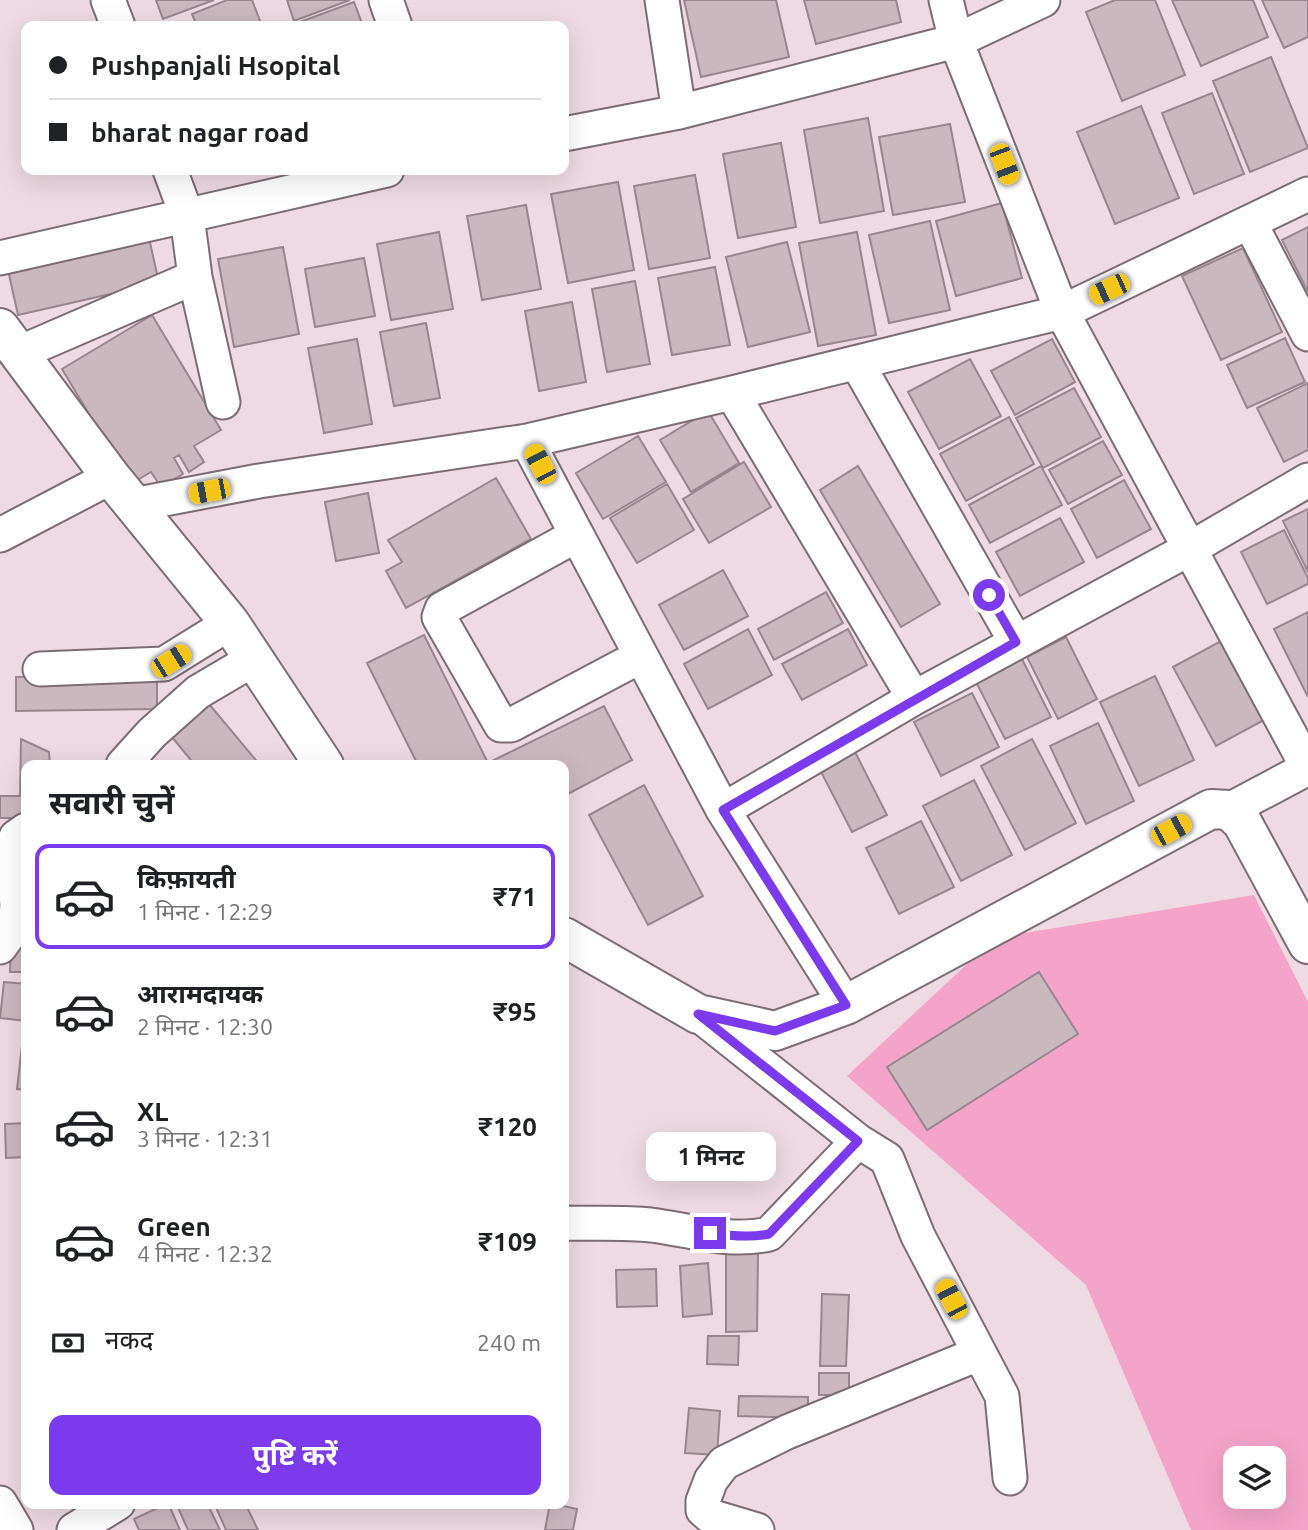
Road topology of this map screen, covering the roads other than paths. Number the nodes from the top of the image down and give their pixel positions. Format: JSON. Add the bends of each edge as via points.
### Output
{"nodes":[{"id":1,"x":108,"y":0,"type":"edge"},
{"id":2,"x":386,"y":0,"type":"edge"},
{"id":3,"x":662,"y":0,"type":"edge"},
{"id":4,"x":946,"y":0,"type":"edge"},
{"id":5,"x":1043,"y":0,"type":"edge"},
{"id":6,"x":116,"y":21,"type":"edge"},
{"id":7,"x":393,"y":21,"type":"edge"},
{"id":8,"x":956,"y":41,"type":"junction"},
{"id":9,"x":679,"y":112,"type":"junction"},
{"id":10,"x":569,"y":133,"type":"edge"},
{"id":11,"x":172,"y":175,"type":"edge"},
{"id":12,"x":365,"y":175,"type":"edge"},
{"id":13,"x":1308,"y":194,"type":"edge"},
{"id":14,"x":187,"y":216,"type":"junction"},
{"id":15,"x":1250,"y":223,"type":"junction"},
{"id":16,"x":0,"y":258,"type":"edge"},
{"id":17,"x":195,"y":277,"type":"junction"},
{"id":18,"x":1062,"y":312,"type":"junction"},
{"id":19,"x":1308,"y":334,"type":"edge"},
{"id":20,"x":7,"y":341,"type":"edge"},
{"id":21,"x":857,"y":363,"type":"junction"},
{"id":22,"x":732,"y":393,"type":"junction"},
{"id":23,"x":223,"y":402,"type":"dead end"},
{"id":24,"x":527,"y":441,"type":"junction"},
{"id":25,"x":1308,"y":480,"type":"edge"},
{"id":26,"x":122,"y":491,"type":"junction"},
{"id":27,"x":0,"y":535,"type":"edge"},
{"id":28,"x":577,"y":535,"type":"junction"},
{"id":29,"x":1191,"y":548,"type":"junction"},
{"id":30,"x":230,"y":624,"type":"junction"},
{"id":31,"x":1016,"y":642,"type":"junction"},
{"id":32,"x":641,"y":656,"type":"junction"},
{"id":33,"x":254,"y":659,"type":"junction"},
{"id":34,"x":40,"y":669,"type":"dead end"},
{"id":35,"x":914,"y":698,"type":"junction"},
{"id":36,"x":128,"y":760,"type":"edge"},
{"id":37,"x":321,"y":760,"type":"edge"},
{"id":38,"x":723,"y":810,"type":"junction"},
{"id":39,"x":1229,"y":810,"type":"junction"},
{"id":40,"x":21,"y":834,"type":"edge"},
{"id":41,"x":569,"y":940,"type":"edge"},
{"id":42,"x":1308,"y":944,"type":"edge"},
{"id":43,"x":0,"y":947,"type":"edge"},
{"id":44,"x":846,"y":1005,"type":"junction"},
{"id":45,"x":698,"y":1014,"type":"junction"},
{"id":46,"x":858,"y":1141,"type":"junction"},
{"id":47,"x":569,"y":1223,"type":"edge"},
{"id":48,"x":978,"y":1354,"type":"junction"},
{"id":49,"x":1010,"y":1478,"type":"dead end"},
{"id":50,"x":0,"y":1503,"type":"edge"},
{"id":51,"x":108,"y":1509,"type":"edge"},
{"id":52,"x":16,"y":1530,"type":"edge"},
{"id":53,"x":74,"y":1530,"type":"edge"},
{"id":54,"x":757,"y":1530,"type":"edge"}],
"edges":[{"from":1,"to":6,"type":"street"},
{"from":2,"to":7,"type":"street"},
{"from":3,"to":9,"type":"street"},
{"from":4,"to":8,"type":"street"},
{"from":5,"to":8,"type":"street"},
{"from":8,"to":9,"type":"street"},
{"from":8,"to":18,"type":"street"},
{"from":9,"to":10,"type":"street"},
{"from":11,"to":14,"type":"street"},
{"from":12,"to":14,"type":"street"},
{"from":13,"to":15,"type":"street"},
{"from":14,"to":16,"type":"street"},
{"from":14,"to":17,"type":"street"},
{"from":15,"to":18,"type":"street"},
{"from":15,"to":19,"type":"street"},
{"from":17,"to":20,"type":"street"},
{"from":17,"to":23,"type":"street"},
{"from":18,"to":21,"type":"street"},
{"from":18,"to":29,"type":"street"},
{"from":20,"to":26,"type":"street"},
{"from":21,"to":22,"type":"street"},
{"from":21,"to":31,"type":"street"},
{"from":22,"to":24,"type":"street"},
{"from":22,"to":35,"type":"street"},
{"from":24,"to":26,"type":"street","via":[[259,481]]},
{"from":24,"to":28,"type":"street"},
{"from":25,"to":29,"type":"street"},
{"from":26,"to":27,"type":"street"},
{"from":26,"to":30,"type":"street"},
{"from":28,"to":32,"type":"street"},
{"from":28,"to":32,"type":"street","via":[[442,609],[439,617],[501,725],[510,725]]},
{"from":29,"to":31,"type":"street"},
{"from":29,"to":39,"type":"street","via":[[1308,768]]},
{"from":30,"to":33,"type":"street"},
{"from":30,"to":34,"type":"street","via":[[164,664]]},
{"from":31,"to":35,"type":"street"},
{"from":32,"to":38,"type":"street"},
{"from":33,"to":36,"type":"street","via":[[198,692]]},
{"from":33,"to":37,"type":"street"},
{"from":35,"to":38,"type":"street"},
{"from":38,"to":44,"type":"street"},
{"from":39,"to":42,"type":"street","via":[[1242,822]]},
{"from":39,"to":44,"type":"street","via":[[1211,808]]},
{"from":40,"to":43,"type":"street","via":[[13,846],[13,929]]},
{"from":41,"to":45,"type":"street"},
{"from":44,"to":45,"type":"street","via":[[775,1031]]},
{"from":45,"to":46,"type":"street"},
{"from":46,"to":47,"type":"street","via":[[769,1234],[732,1236],[647,1225]]},
{"from":46,"to":48,"type":"street","via":[[887,1158],[919,1236]]},
{"from":48,"to":49,"type":"street","via":[[1002,1396]]},
{"from":48,"to":54,"type":"street","via":[[724,1463],[711,1480],[703,1510]]},
{"from":50,"to":52,"type":"street"},
{"from":51,"to":53,"type":"street"}]}
